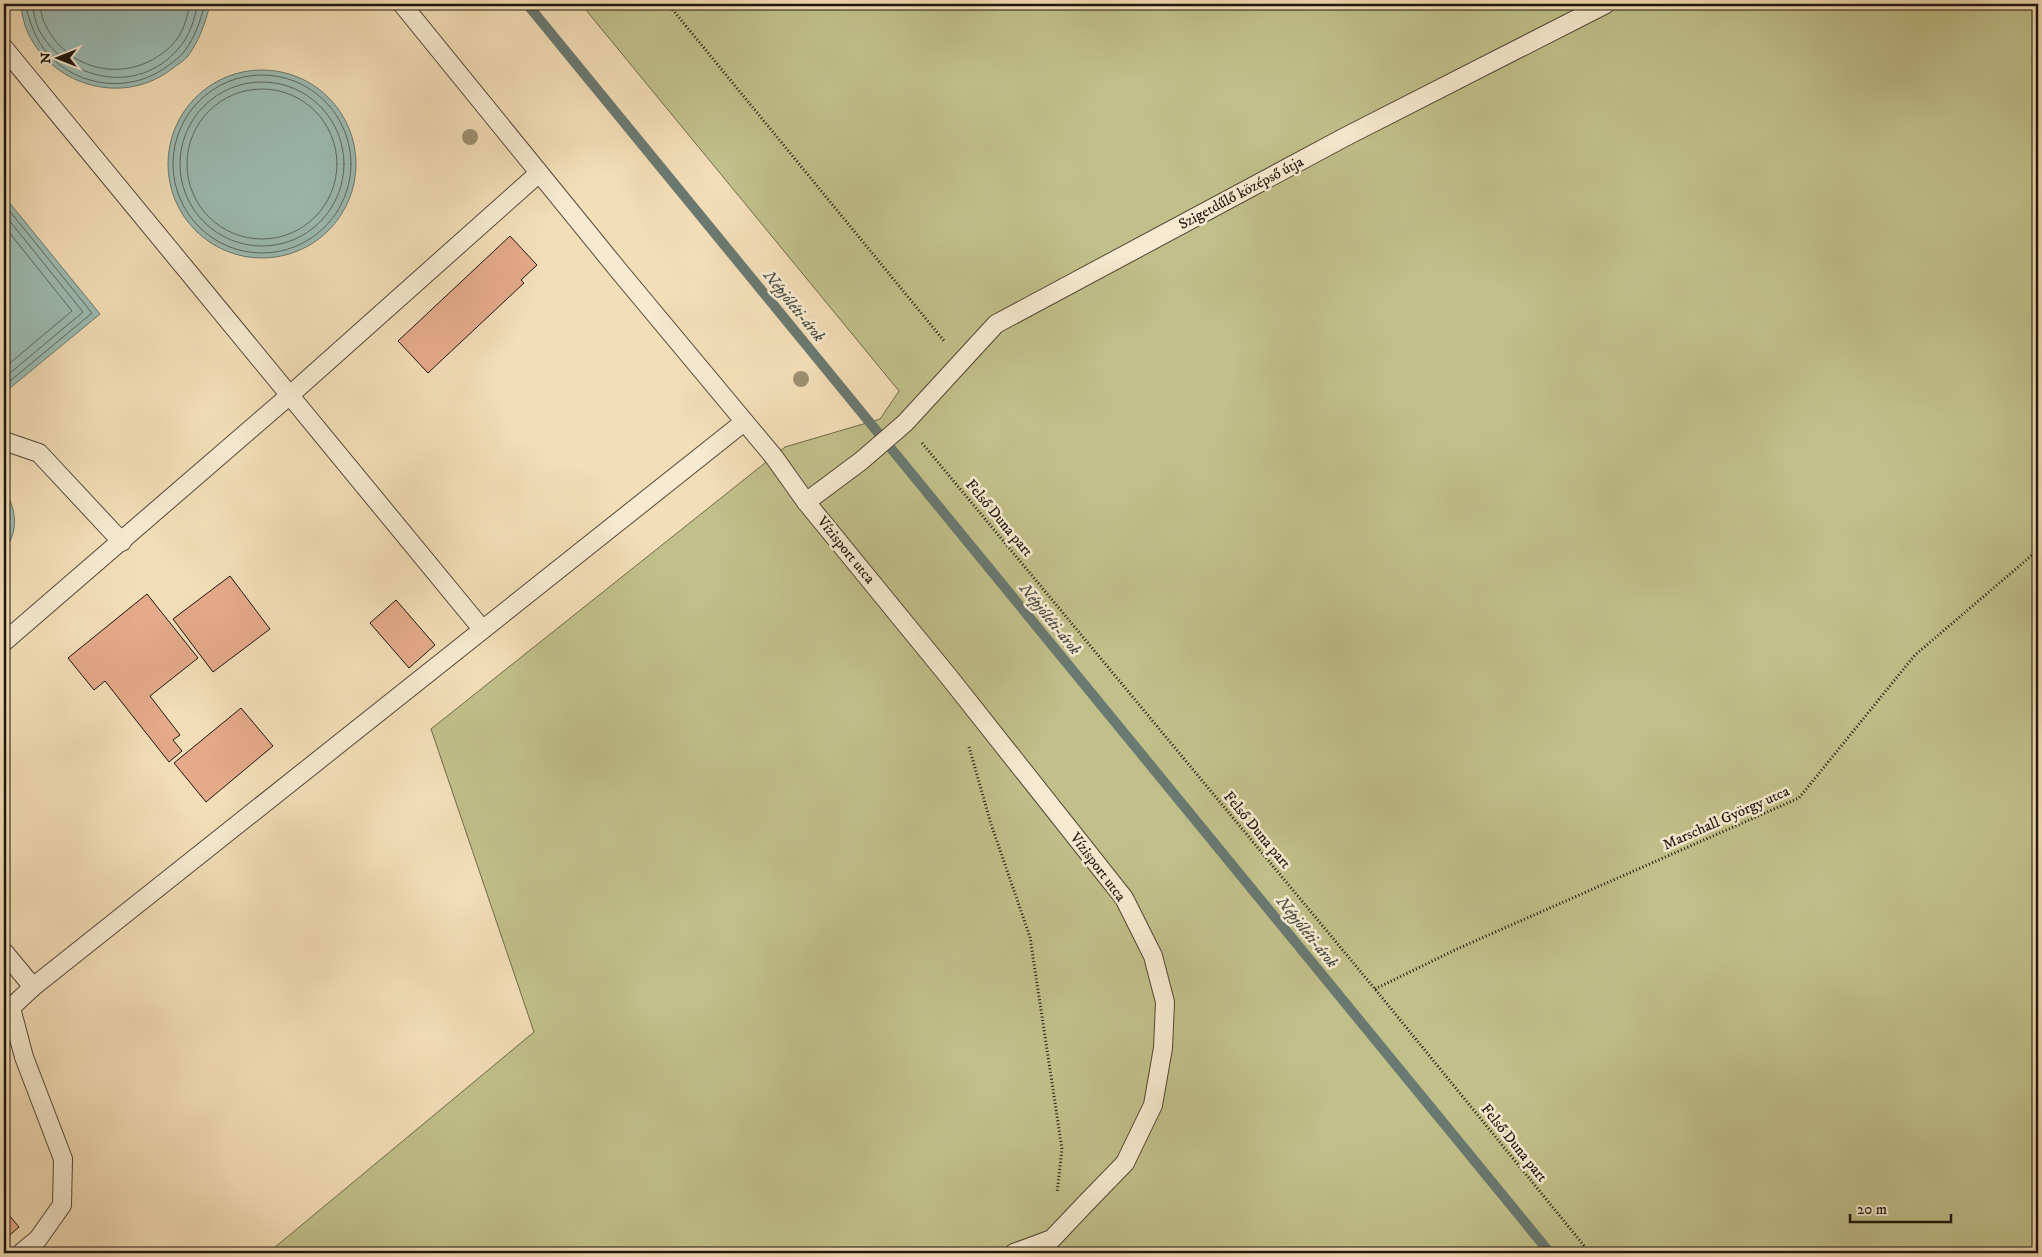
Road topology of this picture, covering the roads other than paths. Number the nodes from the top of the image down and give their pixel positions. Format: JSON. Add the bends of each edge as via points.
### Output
{"nodes":[{"id":1,"x":402,"y":4,"type":"edge"},
{"id":2,"x":1606,"y":4,"type":"edge"},
{"id":3,"x":4,"y":48,"type":"edge"},
{"id":4,"x":540,"y":173,"type":"junction"},
{"id":5,"x":290,"y":395,"type":"junction"},
{"id":6,"x":744,"y":422,"type":"junction"},
{"id":7,"x":4,"y":441,"type":"edge"},
{"id":8,"x":806,"y":502,"type":"junction"},
{"id":9,"x":122,"y":542,"type":"junction"},
{"id":10,"x":482,"y":629,"type":"junction"},
{"id":11,"x":4,"y":642,"type":"edge"},
{"id":12,"x":4,"y":952,"type":"edge"},
{"id":13,"x":33,"y":987,"type":"junction"},
{"id":14,"x":8,"y":1011,"type":"edge"},
{"id":15,"x":21,"y":1253,"type":"edge"},
{"id":16,"x":1014,"y":1253,"type":"edge"}],
"edges":[{"from":1,"to":4,"type":"lane","name":"Vízisport utca"},
{"from":2,"to":8,"type":"lane","name":"Szigetdűlő középső útja","via":[[1345,137],[996,324],[905,423]]},
{"from":3,"to":5,"type":"lane"},
{"from":4,"to":5,"type":"lane"},
{"from":4,"to":6,"type":"lane","name":"Vízisport utca"},
{"from":5,"to":9,"type":"lane"},
{"from":5,"to":10,"type":"lane"},
{"from":6,"to":8,"type":"lane","name":"Vízisport utca"},
{"from":6,"to":10,"type":"lane"},
{"from":7,"to":9,"type":"lane","via":[[39,453]]},
{"from":8,"to":16,"type":"lane","name":"Vízisport utca","via":[[1124,898],[1154,956],[1165,1002],[1163,1048],[1154,1105],[1125,1163],[1113,1176],[1052,1239]]},
{"from":9,"to":11,"type":"lane"},
{"from":10,"to":13,"type":"lane"},
{"from":12,"to":13,"type":"lane"},
{"from":13,"to":14,"type":"lane"},
{"from":14,"to":15,"type":"lane","via":[[63,1159],[62,1204],[38,1239]]}]}
